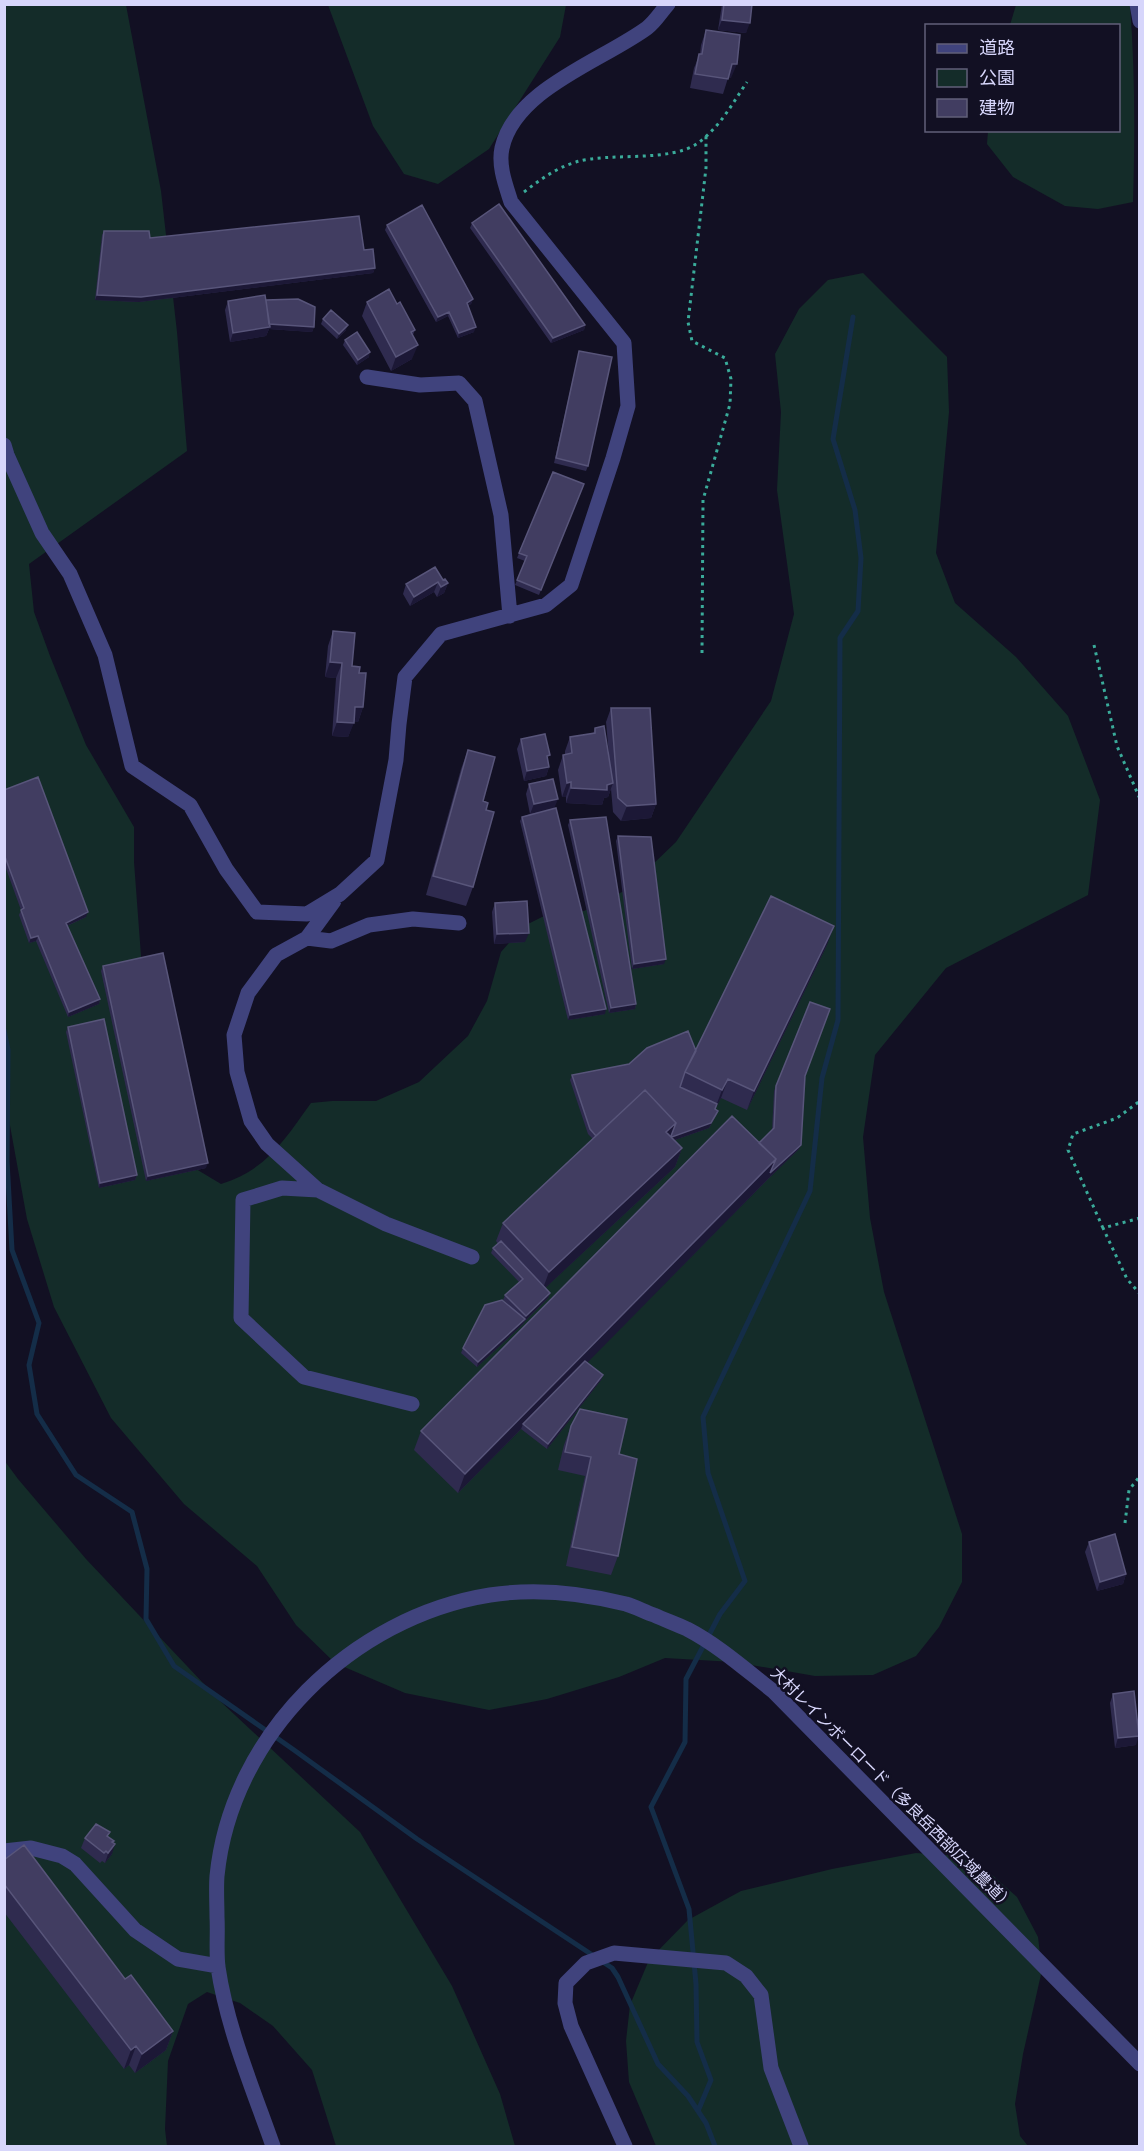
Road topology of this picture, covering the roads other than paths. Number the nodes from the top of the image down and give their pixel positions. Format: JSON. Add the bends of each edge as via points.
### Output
{"nodes":[{"id":1,"x":668,"y":4,"type":"edge"},
{"id":2,"x":1137,"y":4,"type":"edge"},
{"id":3,"x":1140,"y":21,"type":"edge"},
{"id":4,"x":367,"y":377,"type":"dead end"},
{"id":5,"x":4,"y":445,"type":"edge"},
{"id":6,"x":510,"y":616,"type":"junction"},
{"id":7,"x":340,"y":894,"type":"junction"},
{"id":8,"x":459,"y":923,"type":"dead end"},
{"id":9,"x":307,"y":938,"type":"junction"},
{"id":10,"x":318,"y":1190,"type":"junction"},
{"id":11,"x":472,"y":1257,"type":"dead end"},
{"id":12,"x":412,"y":1404,"type":"dead end"},
{"id":13,"x":4,"y":1851,"type":"edge"},
{"id":14,"x":218,"y":1966,"type":"junction"},
{"id":15,"x":1140,"y":2064,"type":"edge"},
{"id":16,"x":273,"y":2146,"type":"edge"},
{"id":17,"x":625,"y":2146,"type":"edge"},
{"id":18,"x":801,"y":2146,"type":"edge"}],
"edges":[{"from":1,"to":6,"type":"street","via":[[649,27],[532,101],[511,124],[501,149],[503,177],[511,202],[624,343],[627,406],[571,585],[546,604]]},
{"from":2,"to":3,"type":"street"},
{"from":4,"to":6,"type":"street","via":[[420,385],[459,383],[475,401],[501,515]]},
{"from":5,"to":7,"type":"street","via":[[42,533],[70,574],[105,655],[132,766],[190,805],[226,869],[257,912],[307,914]]},
{"from":6,"to":7,"type":"street","via":[[441,634],[405,677],[396,760],[377,860]]},
{"from":7,"to":9,"type":"street"},
{"from":8,"to":9,"type":"street","via":[[413,919],[369,925],[331,941]]},
{"from":9,"to":10,"type":"street","via":[[276,955],[248,993],[234,1035],[237,1072],[251,1121],[267,1144]]},
{"from":10,"to":11,"type":"street","via":[[386,1224]]},
{"from":10,"to":12,"type":"street","via":[[282,1188],[243,1200],[241,1318],[304,1377]]},
{"from":13,"to":14,"type":"street","via":[[31,1848],[62,1856],[75,1864],[135,1930],[178,1959]]},
{"from":14,"to":15,"type":"street","name":"大村レインボーロード（多良岳西部広域農道）","via":[[217,1877],[225,1830],[240,1786],[274,1728],[318,1679],[372,1638],[427,1612],[489,1595],[571,1594],[628,1605],[688,1629],[773,1692]]},
{"from":14,"to":16,"type":"street","name":"大村レインボーロード（多良岳西部広域農道）","via":[[240,2055]]},
{"from":17,"to":18,"type":"street","via":[[571,2026],[565,2003],[566,1983],[586,1963],[614,1953],[726,1963],[746,1976],[761,1995],[771,2068]]}]}
